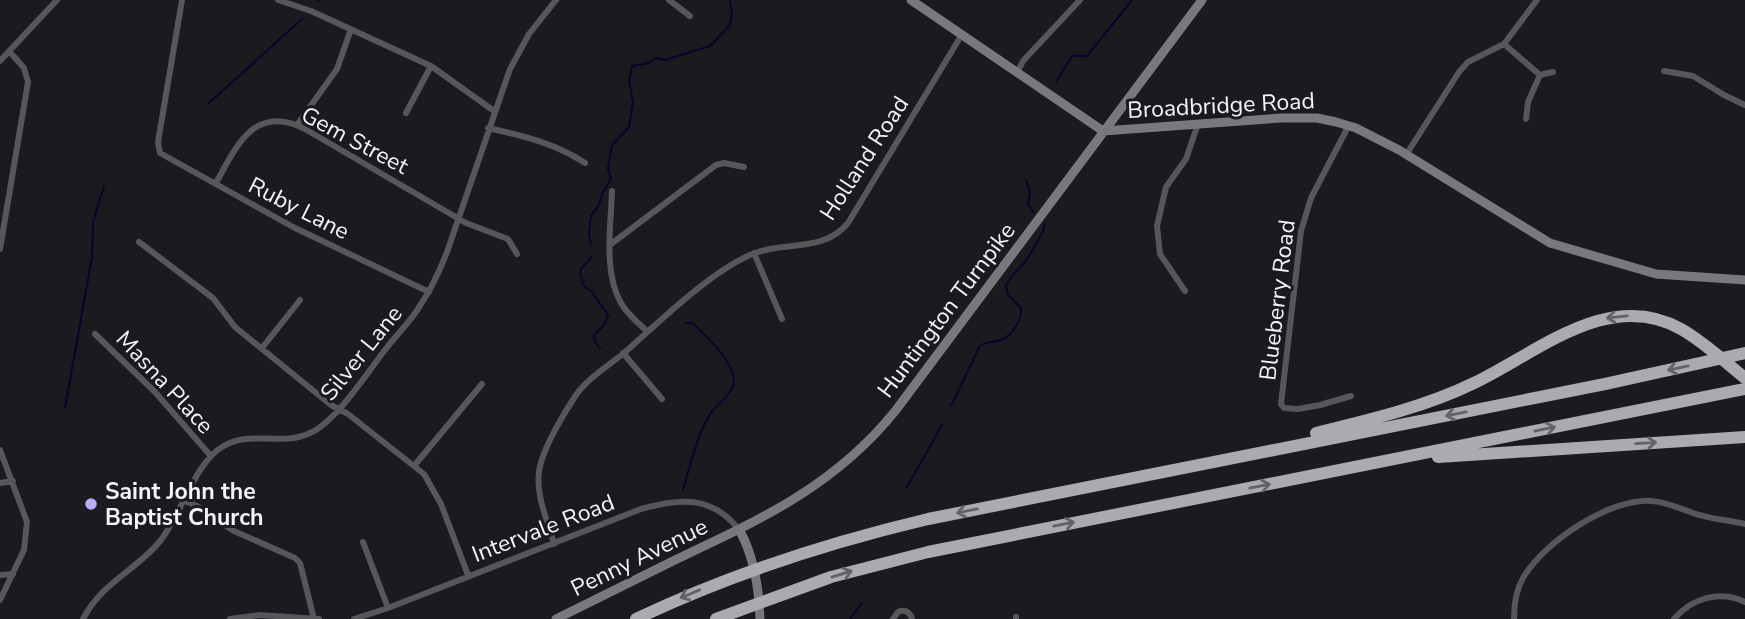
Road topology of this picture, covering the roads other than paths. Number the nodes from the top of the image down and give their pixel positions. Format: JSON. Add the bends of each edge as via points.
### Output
{"nodes":[{"id":1,"x":57,"y":0,"type":"edge"},
{"id":2,"x":183,"y":0,"type":"edge"},
{"id":3,"x":278,"y":0,"type":"edge"},
{"id":4,"x":556,"y":0,"type":"edge"},
{"id":5,"x":669,"y":0,"type":"edge"},
{"id":6,"x":911,"y":0,"type":"edge"},
{"id":7,"x":1080,"y":0,"type":"edge"},
{"id":8,"x":1202,"y":0,"type":"edge"},
{"id":9,"x":1537,"y":0,"type":"edge"},
{"id":10,"x":922,"y":3,"type":"edge"},
{"id":11,"x":690,"y":16,"type":"dead end"},
{"id":12,"x":351,"y":29,"type":"junction"},
{"id":13,"x":961,"y":36,"type":"junction"},
{"id":14,"x":1504,"y":44,"type":"junction"},
{"id":15,"x":9,"y":51,"type":"junction"},
{"id":16,"x":0,"y":61,"type":"edge"},
{"id":17,"x":430,"y":66,"type":"junction"},
{"id":18,"x":1664,"y":71,"type":"dead end"},
{"id":19,"x":1553,"y":72,"type":"dead end"},
{"id":20,"x":1017,"y":73,"type":"junction"},
{"id":21,"x":1541,"y":75,"type":"junction"},
{"id":22,"x":1745,"y":105,"type":"edge"},
{"id":23,"x":494,"y":111,"type":"junction"},
{"id":24,"x":406,"y":113,"type":"dead end"},
{"id":25,"x":1526,"y":119,"type":"dead end"},
{"id":26,"x":1198,"y":124,"type":"junction"},
{"id":27,"x":297,"y":125,"type":"junction"},
{"id":28,"x":1349,"y":125,"type":"junction"},
{"id":29,"x":488,"y":128,"type":"junction"},
{"id":30,"x":1103,"y":131,"type":"junction"},
{"id":31,"x":1406,"y":155,"type":"junction"},
{"id":32,"x":585,"y":163,"type":"dead end"},
{"id":33,"x":744,"y":167,"type":"dead end"},
{"id":34,"x":216,"y":183,"type":"junction"},
{"id":35,"x":612,"y":191,"type":"dead end"},
{"id":36,"x":458,"y":218,"type":"junction"},
{"id":37,"x":139,"y":242,"type":"dead end"},
{"id":38,"x":611,"y":244,"type":"junction"},
{"id":39,"x":0,"y":249,"type":"edge"},
{"id":40,"x":754,"y":253,"type":"junction"},
{"id":41,"x":517,"y":254,"type":"dead end"},
{"id":42,"x":1745,"y":279,"type":"edge"},
{"id":43,"x":1185,"y":291,"type":"dead end"},
{"id":44,"x":429,"y":292,"type":"junction"},
{"id":45,"x":300,"y":300,"type":"dead end"},
{"id":46,"x":782,"y":319,"type":"dead end"},
{"id":47,"x":647,"y":331,"type":"junction"},
{"id":48,"x":95,"y":334,"type":"dead end"},
{"id":49,"x":262,"y":348,"type":"junction"},
{"id":50,"x":623,"y":353,"type":"junction"},
{"id":51,"x":1745,"y":353,"type":"edge"},
{"id":52,"x":1745,"y":378,"type":"edge"},
{"id":53,"x":482,"y":384,"type":"dead end"},
{"id":54,"x":1745,"y":389,"type":"edge"},
{"id":55,"x":1351,"y":396,"type":"dead end"},
{"id":56,"x":662,"y":399,"type":"dead end"},
{"id":57,"x":338,"y":409,"type":"junction"},
{"id":58,"x":1745,"y":437,"type":"edge"},
{"id":59,"x":0,"y":450,"type":"edge"},
{"id":60,"x":210,"y":455,"type":"junction"},
{"id":61,"x":414,"y":466,"type":"junction"},
{"id":62,"x":1178,"y":468,"type":"junction"},
{"id":63,"x":1286,"y":480,"type":"junction"},
{"id":64,"x":13,"y":481,"type":"junction"},
{"id":65,"x":0,"y":483,"type":"edge"},
{"id":66,"x":185,"y":501,"type":"junction"},
{"id":67,"x":1745,"y":523,"type":"edge"},
{"id":68,"x":740,"y":531,"type":"junction"},
{"id":69,"x":363,"y":542,"type":"dead end"},
{"id":70,"x":554,"y":544,"type":"junction"},
{"id":71,"x":13,"y":574,"type":"junction"},
{"id":72,"x":0,"y":575,"type":"edge"},
{"id":73,"x":468,"y":575,"type":"junction"},
{"id":74,"x":0,"y":600,"type":"edge"},
{"id":75,"x":1745,"y":602,"type":"edge"},
{"id":76,"x":388,"y":608,"type":"junction"},
{"id":77,"x":83,"y":619,"type":"edge"},
{"id":78,"x":230,"y":619,"type":"edge"},
{"id":79,"x":316,"y":619,"type":"edge"},
{"id":80,"x":354,"y":619,"type":"edge"},
{"id":81,"x":556,"y":619,"type":"edge"},
{"id":82,"x":636,"y":619,"type":"edge"},
{"id":83,"x":716,"y":619,"type":"edge"},
{"id":84,"x":760,"y":619,"type":"edge"},
{"id":85,"x":893,"y":619,"type":"edge"},
{"id":86,"x":912,"y":619,"type":"edge"},
{"id":87,"x":1514,"y":619,"type":"edge"},
{"id":88,"x":1674,"y":619,"type":"edge"}],
"edges":[{"from":1,"to":15,"type":"street"},
{"from":2,"to":34,"type":"street","name":"Ruby Lane","via":[[158,149],[164,157]]},
{"from":3,"to":12,"type":"street"},
{"from":4,"to":23,"type":"street","name":"Silver Lane","via":[[520,48]]},
{"from":5,"to":11,"type":"street"},
{"from":6,"to":10,"type":"main road","name":"Broadbridge Road"},
{"from":7,"to":20,"type":"street"},
{"from":8,"to":30,"type":"main road","name":"Huntington Turnpike"},
{"from":9,"to":14,"type":"street"},
{"from":10,"to":13,"type":"main road","name":"Broadbridge Road"},
{"from":12,"to":17,"type":"street"},
{"from":12,"to":27,"type":"street","via":[[337,69]]},
{"from":13,"to":20,"type":"main road","name":"Broadbridge Road"},
{"from":13,"to":40,"type":"street","name":"Holland Road","via":[[841,232],[824,242]]},
{"from":14,"to":21,"type":"street"},
{"from":14,"to":31,"type":"street","via":[[1468,62],[1459,72]]},
{"from":15,"to":16,"type":"street"},
{"from":15,"to":39,"type":"street","via":[[24,68],[28,82]]},
{"from":17,"to":23,"type":"street"},
{"from":17,"to":24,"type":"street"},
{"from":18,"to":22,"type":"street","via":[[1693,76]]},
{"from":19,"to":21,"type":"street"},
{"from":20,"to":30,"type":"main road","name":"Broadbridge Road"},
{"from":21,"to":25,"type":"street","via":[[1528,102]]},
{"from":23,"to":29,"type":"street","name":"Silver Lane"},
{"from":26,"to":28,"type":"main road","name":"Broadbridge Road","via":[[1302,117]]},
{"from":26,"to":30,"type":"main road","name":"Broadbridge Road"},
{"from":26,"to":43,"type":"street","via":[[1186,159],[1166,187],[1157,226],[1160,254]]},
{"from":27,"to":34,"type":"street","name":"Gem Street","via":[[267,124],[247,133]]},
{"from":27,"to":36,"type":"street","name":"Gem Street"},
{"from":28,"to":31,"type":"main road","name":"Broadbridge Road"},
{"from":28,"to":55,"type":"street","name":"Blueberry Road","via":[[1311,198],[1301,231],[1281,404],[1298,409]]},
{"from":29,"to":32,"type":"street","via":[[538,140]]},
{"from":29,"to":36,"type":"street","name":"Silver Lane"},
{"from":30,"to":68,"type":"main road","name":"Huntington Turnpike","via":[[874,436],[821,483]]},
{"from":31,"to":42,"type":"main road","name":"Broadbridge Road","via":[[1559,247],[1656,274]]},
{"from":33,"to":38,"type":"street","via":[[716,165]]},
{"from":34,"to":44,"type":"street","name":"Ruby Lane"},
{"from":35,"to":38,"type":"street"},
{"from":36,"to":41,"type":"street","name":"Gem Street","via":[[508,239]]},
{"from":36,"to":44,"type":"street","name":"Silver Lane"},
{"from":37,"to":49,"type":"street","via":[[219,304],[231,324]]},
{"from":38,"to":47,"type":"street","via":[[611,271],[620,302]]},
{"from":40,"to":46,"type":"street"},
{"from":40,"to":47,"type":"street","name":"Holland Road"},
{"from":44,"to":57,"type":"street","name":"Silver Lane"},
{"from":45,"to":49,"type":"street"},
{"from":47,"to":50,"type":"street","name":"Holland Road"},
{"from":48,"to":60,"type":"street","name":"Masna Place","via":[[155,392]]},
{"from":49,"to":57,"type":"street"},
{"from":50,"to":56,"type":"street"},
{"from":50,"to":70,"type":"street","name":"Holland Road","via":[[576,395],[543,456],[538,484]]},
{"from":51,"to":62,"type":"highway","one_way":true},
{"from":52,"to":62,"type":"highway","one_way":true,"via":[[1683,330],[1660,320],[1603,318],[1437,398]]},
{"from":53,"to":61,"type":"street"},
{"from":63,"to":54,"type":"highway","one_way":true},
{"from":57,"to":60,"type":"street","name":"Silver Lane","via":[[310,433],[292,438],[240,438]]},
{"from":57,"to":61,"type":"street"},
{"from":63,"to":58,"type":"highway","one_way":true,"via":[[1429,458]]},
{"from":59,"to":64,"type":"street"},
{"from":60,"to":66,"type":"street"},
{"from":61,"to":73,"type":"street","via":[[424,474],[441,504]]},
{"from":62,"to":82,"type":"highway","one_way":true,"via":[[845,539],[731,578]]},
{"from":83,"to":63,"type":"highway","one_way":true,"via":[[855,570],[928,552]]},
{"from":64,"to":65,"type":"street"},
{"from":64,"to":71,"type":"street","via":[[27,522],[24,550]]},
{"from":66,"to":77,"type":"street","via":[[162,538],[97,596]]},
{"from":66,"to":79,"type":"street","via":[[234,531],[295,558]]},
{"from":67,"to":87,"type":"street","via":[[1650,500],[1610,510],[1564,535],[1541,554],[1522,580]]},
{"from":68,"to":70,"type":"street","name":"Intervale Road","via":[[716,509],[680,500],[641,509]]},
{"from":68,"to":81,"type":"main road","name":"Penny Avenue"},
{"from":68,"to":84,"type":"main road","via":[[750,552]]},
{"from":69,"to":76,"type":"street"},
{"from":70,"to":73,"type":"street","name":"Intervale Road"},
{"from":71,"to":72,"type":"street"},
{"from":71,"to":74,"type":"street"},
{"from":73,"to":76,"type":"street","name":"Intervale Road"},
{"from":75,"to":88,"type":"street","via":[[1708,597],[1692,603]]},
{"from":76,"to":80,"type":"street","name":"Intervale Road"},
{"from":78,"to":79,"type":"street","via":[[260,615]]},
{"from":85,"to":86,"type":"street","via":[[904,611]]}]}
